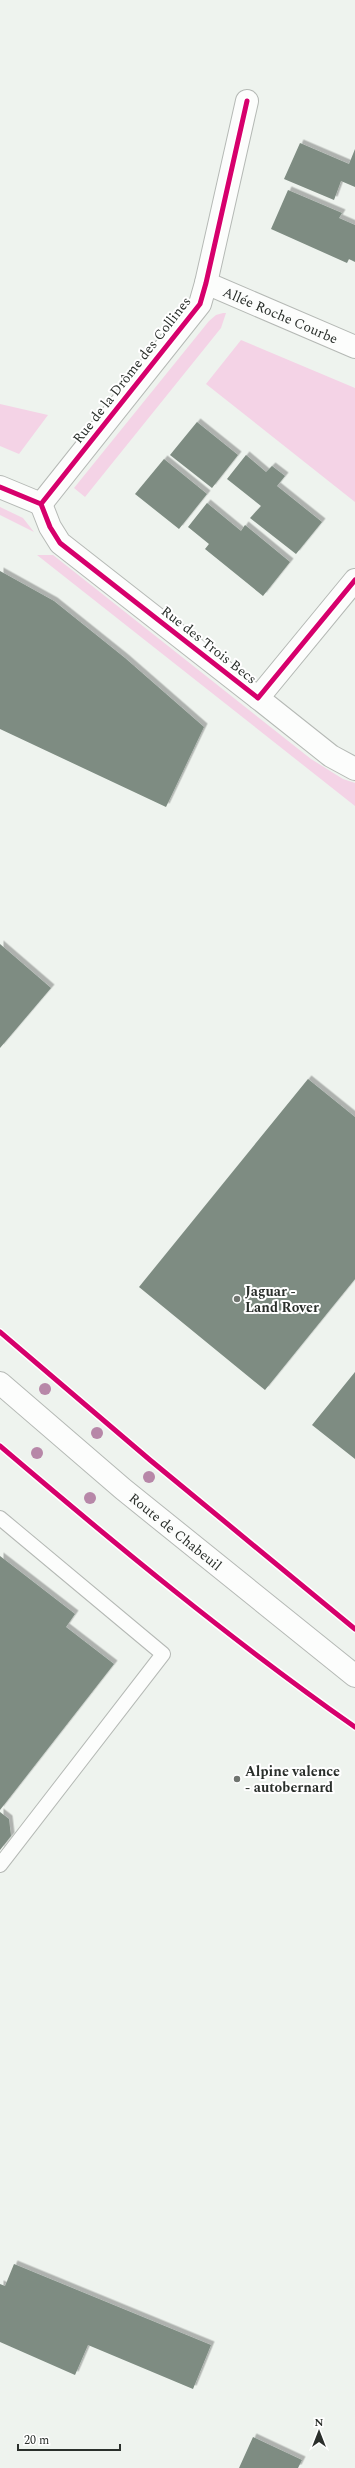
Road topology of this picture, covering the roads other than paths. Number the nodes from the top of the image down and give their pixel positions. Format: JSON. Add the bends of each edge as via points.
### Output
{"nodes":[{"id":1,"x":247,"y":101,"type":"dead end"},
{"id":2,"x":206,"y":283,"type":"junction"},
{"id":3,"x":355,"y":348,"type":"edge"},
{"id":4,"x":0,"y":487,"type":"edge"},
{"id":5,"x":41,"y":504,"type":"junction"},
{"id":6,"x":355,"y":580,"type":"edge"},
{"id":7,"x":258,"y":698,"type":"junction"},
{"id":8,"x":355,"y":769,"type":"edge"},
{"id":9,"x":0,"y":1383,"type":"edge"},
{"id":10,"x":0,"y":1518,"type":"edge"},
{"id":11,"x":355,"y":1676,"type":"edge"},
{"id":12,"x":0,"y":1865,"type":"edge"}],
"edges":[{"from":1,"to":2,"type":"street","name":"Rue de la Drôme des Collines"},
{"from":2,"to":3,"type":"street","name":"Allée Roche Courbe"},
{"from":2,"to":5,"type":"street","name":"Rue de la Drôme des Collines","via":[[200,304]]},
{"from":4,"to":5,"type":"street"},
{"from":5,"to":7,"type":"street","name":"Rue des Trois Becs","via":[[60,543]]},
{"from":6,"to":7,"type":"street","name":"Rue des Trois Becs"},
{"from":7,"to":8,"type":"street","via":[[331,756]]},
{"from":9,"to":11,"type":"street","name":"Route de Chabeuil","via":[[123,1488]]},
{"from":10,"to":12,"type":"lane","via":[[163,1654]]}]}
